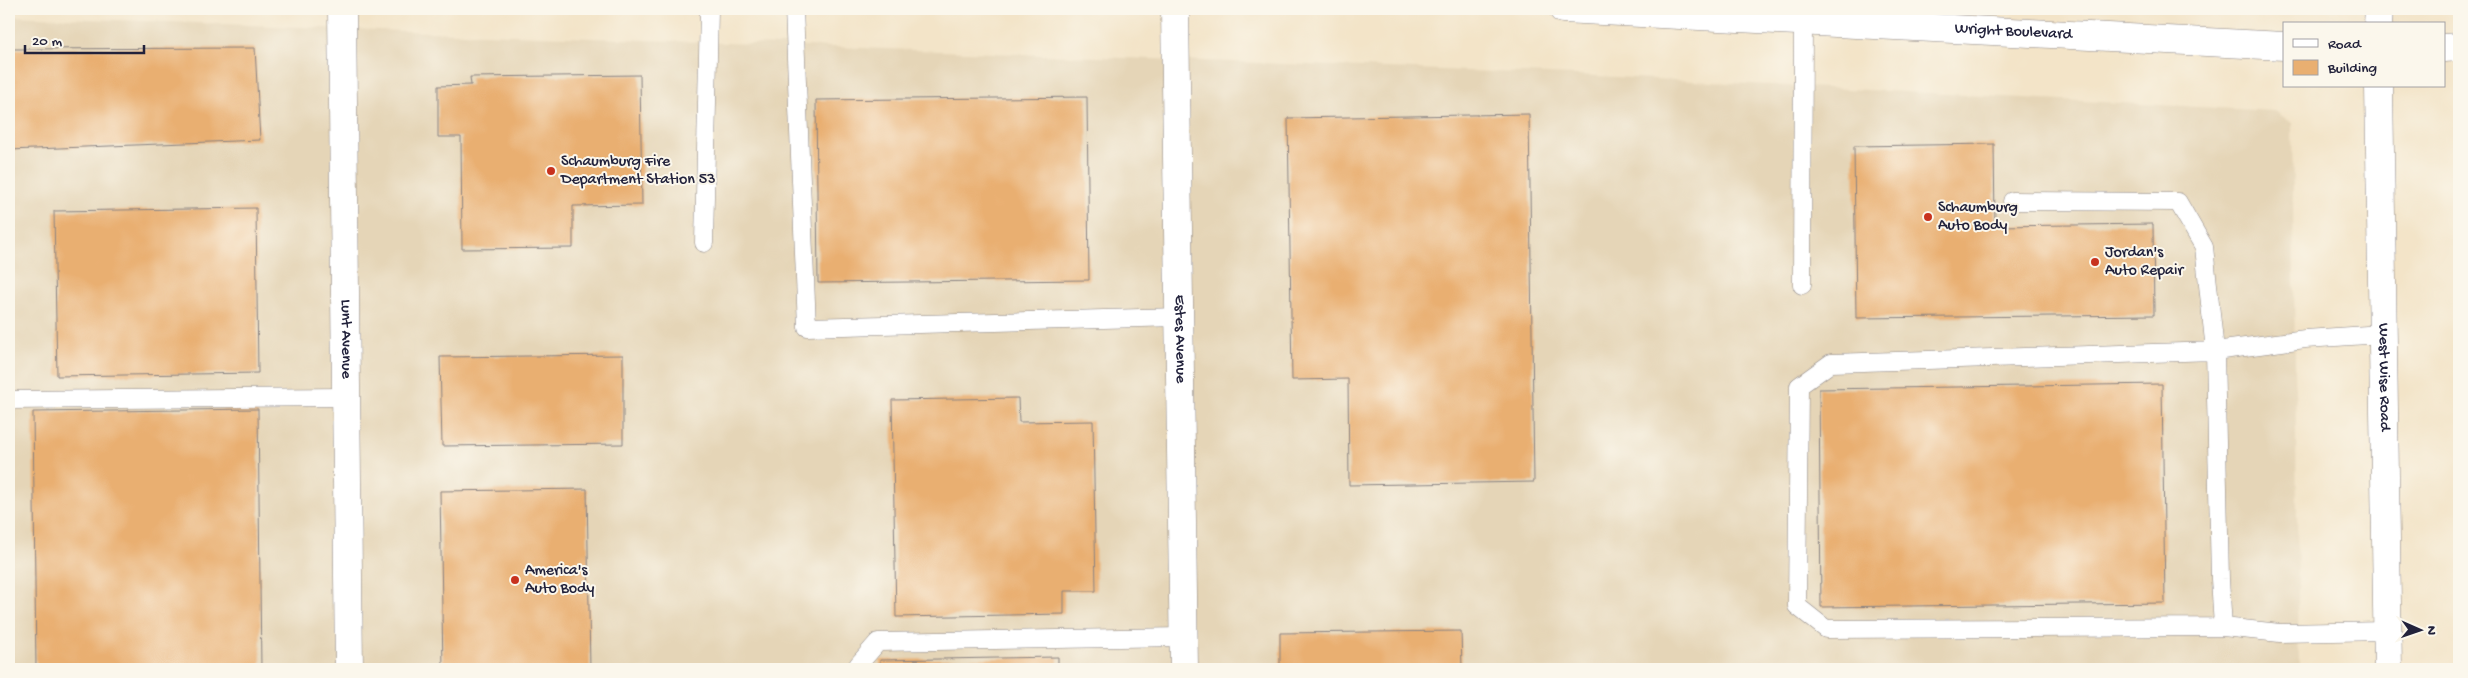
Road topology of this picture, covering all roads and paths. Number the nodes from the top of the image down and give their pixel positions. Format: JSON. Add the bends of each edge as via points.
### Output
{"nodes":[{"id":1,"x":342,"y":9,"type":"edge"},
{"id":2,"x":709,"y":9,"type":"edge"},
{"id":3,"x":794,"y":9,"type":"edge"},
{"id":4,"x":1175,"y":9,"type":"edge"},
{"id":5,"x":1563,"y":9,"type":"edge"},
{"id":6,"x":2378,"y":9,"type":"edge"},
{"id":7,"x":1633,"y":11,"type":"edge"},
{"id":8,"x":1743,"y":13,"type":"edge"},
{"id":9,"x":1803,"y":21,"type":"junction"},
{"id":10,"x":2378,"y":22,"type":"edge"},
{"id":11,"x":2283,"y":46,"type":"edge"},
{"id":12,"x":2446,"y":48,"type":"edge"},
{"id":13,"x":2459,"y":48,"type":"edge"},
{"id":14,"x":2379,"y":88,"type":"edge"},
{"id":15,"x":2012,"y":201,"type":"dead end"},
{"id":16,"x":704,"y":243,"type":"dead end"},
{"id":17,"x":1802,"y":286,"type":"dead end"},
{"id":18,"x":1179,"y":318,"type":"junction"},
{"id":19,"x":2383,"y":334,"type":"junction"},
{"id":20,"x":2214,"y":351,"type":"junction"},
{"id":21,"x":346,"y":397,"type":"junction"},
{"id":22,"x":9,"y":400,"type":"edge"},
{"id":23,"x":2223,"y":627,"type":"junction"},
{"id":24,"x":2387,"y":631,"type":"junction"},
{"id":25,"x":1183,"y":637,"type":"junction"},
{"id":26,"x":349,"y":669,"type":"edge"},
{"id":27,"x":858,"y":669,"type":"edge"},
{"id":28,"x":1184,"y":669,"type":"edge"},
{"id":29,"x":2388,"y":669,"type":"edge"}],
"edges":[{"from":1,"to":21,"type":"street","name":"Lunt Avenue"},
{"from":2,"to":16,"type":"lane"},
{"from":3,"to":18,"type":"lane","via":[[807,327]]},
{"from":4,"to":18,"type":"street","name":"Estes Avenue"},
{"from":5,"to":7,"type":"street","name":"Wright Boulevard"},
{"from":6,"to":10,"type":"street"},
{"from":7,"to":8,"type":"street","name":"Wright Boulevard"},
{"from":8,"to":9,"type":"street","name":"Wright Boulevard"},
{"from":9,"to":11,"type":"street","name":"Wright Boulevard"},
{"from":9,"to":17,"type":"lane"},
{"from":12,"to":13,"type":"street"},
{"from":14,"to":19,"type":"street","name":"West Wise Road"},
{"from":15,"to":20,"type":"lane","via":[[2178,202],[2204,247]]},
{"from":18,"to":25,"type":"street","name":"Estes Avenue"},
{"from":19,"to":20,"type":"lane","via":[[2305,339]]},
{"from":19,"to":24,"type":"street","name":"West Wise Road"},
{"from":20,"to":23,"type":"lane"},
{"from":20,"to":23,"type":"lane","via":[[1831,364],[1800,386],[1797,606],[1826,628]]},
{"from":21,"to":22,"type":"lane"},
{"from":21,"to":26,"type":"street","name":"Lunt Avenue"},
{"from":23,"to":24,"type":"lane","via":[[2280,632]]},
{"from":24,"to":29,"type":"street","name":"West Wise Road"},
{"from":25,"to":27,"type":"lane","via":[[878,642]]},
{"from":25,"to":28,"type":"street","name":"Estes Avenue"}]}
